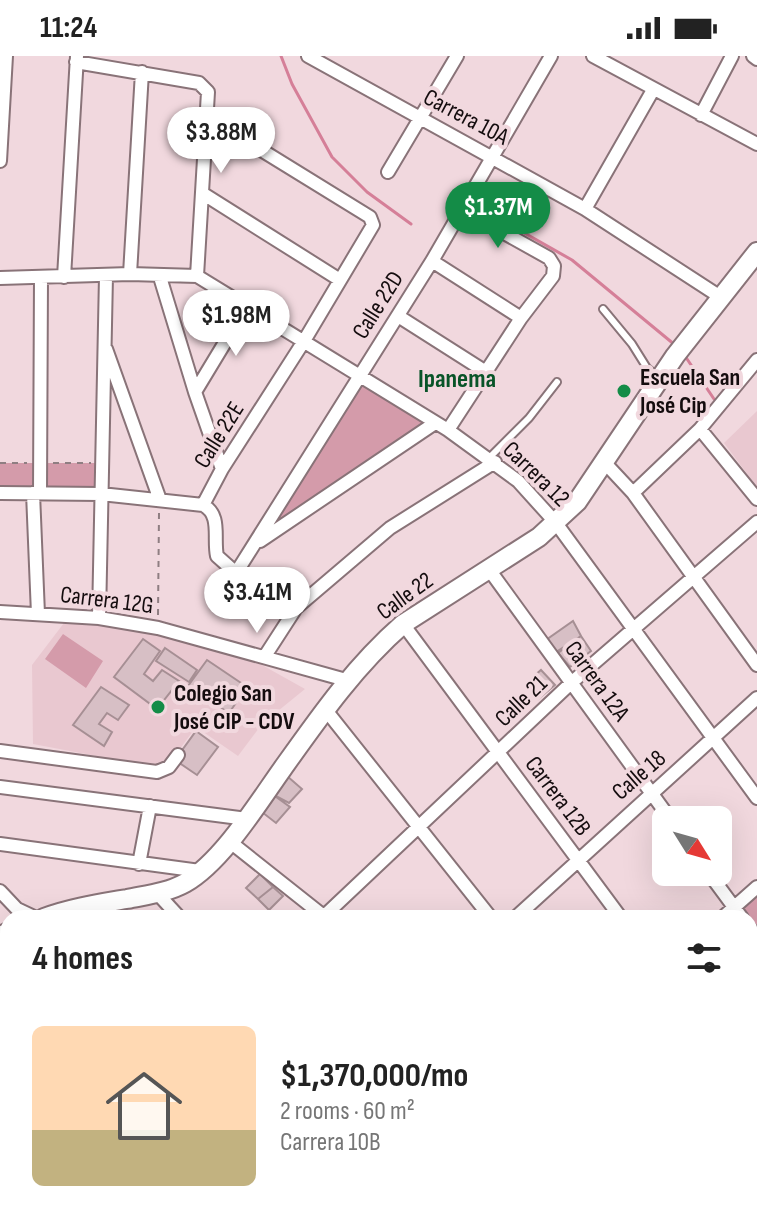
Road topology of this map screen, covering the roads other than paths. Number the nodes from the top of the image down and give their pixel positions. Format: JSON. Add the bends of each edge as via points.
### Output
{"nodes":[{"id":1,"x":6,"y":56,"type":"edge"},
{"id":2,"x":308,"y":56,"type":"edge"},
{"id":3,"x":457,"y":56,"type":"edge"},
{"id":4,"x":551,"y":56,"type":"edge"},
{"id":5,"x":593,"y":56,"type":"edge"},
{"id":6,"x":732,"y":56,"type":"edge"},
{"id":7,"x":77,"y":59,"type":"edge"},
{"id":8,"x":329,"y":61,"type":"edge"},
{"id":9,"x":616,"y":61,"type":"edge"},
{"id":10,"x":142,"y":72,"type":"junction"},
{"id":11,"x":653,"y":90,"type":"junction"},
{"id":12,"x":701,"y":115,"type":"junction"},
{"id":13,"x":421,"y":118,"type":"junction"},
{"id":14,"x":206,"y":127,"type":"junction"},
{"id":15,"x":757,"y":144,"type":"edge"},
{"id":16,"x":493,"y":156,"type":"junction"},
{"id":17,"x":0,"y":161,"type":"edge"},
{"id":18,"x":388,"y":172,"type":"dead end"},
{"id":19,"x":202,"y":193,"type":"junction"},
{"id":20,"x":585,"y":209,"type":"junction"},
{"id":21,"x":463,"y":210,"type":"junction"},
{"id":22,"x":757,"y":252,"type":"edge"},
{"id":23,"x":432,"y":261,"type":"junction"},
{"id":24,"x":130,"y":274,"type":"junction"},
{"id":25,"x":106,"y":276,"type":"junction"},
{"id":26,"x":197,"y":276,"type":"junction"},
{"id":27,"x":64,"y":277,"type":"junction"},
{"id":28,"x":160,"y":277,"type":"junction"},
{"id":29,"x":0,"y":278,"type":"edge"},
{"id":30,"x":41,"y":278,"type":"junction"},
{"id":31,"x":340,"y":280,"type":"junction"},
{"id":32,"x":722,"y":298,"type":"junction"},
{"id":33,"x":247,"y":306,"type":"junction"},
{"id":34,"x":603,"y":309,"type":"dead end"},
{"id":35,"x":398,"y":316,"type":"junction"},
{"id":36,"x":521,"y":318,"type":"junction"},
{"id":37,"x":304,"y":341,"type":"junction"},
{"id":38,"x":104,"y":342,"type":"junction"},
{"id":39,"x":757,"y":360,"type":"edge"},
{"id":40,"x":486,"y":372,"type":"junction"},
{"id":41,"x":360,"y":376,"type":"junction"},
{"id":42,"x":660,"y":379,"type":"junction"},
{"id":43,"x":557,"y":382,"type":"dead end"},
{"id":44,"x":195,"y":392,"type":"junction"},
{"id":45,"x":435,"y":423,"type":"junction"},
{"id":46,"x":700,"y":429,"type":"junction"},
{"id":47,"x":448,"y":430,"type":"junction"},
{"id":48,"x":492,"y":460,"type":"junction"},
{"id":49,"x":605,"y":463,"type":"junction"},
{"id":50,"x":222,"y":469,"type":"junction"},
{"id":51,"x":0,"y":493,"type":"edge"},
{"id":52,"x":36,"y":493,"type":"junction"},
{"id":53,"x":633,"y":493,"type":"junction"},
{"id":54,"x":101,"y":494,"type":"junction"},
{"id":55,"x":757,"y":499,"type":"edge"},
{"id":56,"x":160,"y":500,"type":"junction"},
{"id":57,"x":203,"y":505,"type":"junction"},
{"id":58,"x":757,"y":522,"type":"edge"},
{"id":59,"x":556,"y":523,"type":"junction"},
{"id":60,"x":254,"y":545,"type":"junction"},
{"id":61,"x":488,"y":568,"type":"junction"},
{"id":62,"x":236,"y":573,"type":"junction"},
{"id":63,"x":692,"y":575,"type":"junction"},
{"id":64,"x":296,"y":608,"type":"junction"},
{"id":65,"x":0,"y":612,"type":"edge"},
{"id":66,"x":38,"y":614,"type":"junction"},
{"id":67,"x":99,"y":618,"type":"junction"},
{"id":68,"x":403,"y":624,"type":"junction"},
{"id":69,"x":633,"y":630,"type":"junction"},
{"id":70,"x":265,"y":656,"type":"junction"},
{"id":71,"x":757,"y":665,"type":"edge"},
{"id":72,"x":346,"y":680,"type":"junction"},
{"id":73,"x":571,"y":683,"type":"junction"},
{"id":74,"x":757,"y":698,"type":"edge"},
{"id":75,"x":325,"y":709,"type":"junction"},
{"id":76,"x":714,"y":739,"type":"junction"},
{"id":77,"x":0,"y":751,"type":"edge"},
{"id":78,"x":499,"y":753,"type":"junction"},
{"id":79,"x":178,"y":755,"type":"dead end"},
{"id":80,"x":0,"y":787,"type":"edge"},
{"id":81,"x":651,"y":794,"type":"junction"},
{"id":82,"x":757,"y":798,"type":"edge"},
{"id":83,"x":150,"y":806,"type":"junction"},
{"id":84,"x":660,"y":806,"type":"edge"},
{"id":85,"x":247,"y":819,"type":"junction"},
{"id":86,"x":417,"y":825,"type":"junction"},
{"id":87,"x":229,"y":841,"type":"junction"},
{"id":88,"x":0,"y":844,"type":"edge"},
{"id":89,"x":578,"y":860,"type":"junction"},
{"id":90,"x":139,"y":864,"type":"junction"},
{"id":91,"x":200,"y":871,"type":"junction"},
{"id":92,"x":718,"y":886,"type":"edge"},
{"id":93,"x":757,"y":887,"type":"edge"},
{"id":94,"x":0,"y":891,"type":"edge"},
{"id":95,"x":157,"y":893,"type":"junction"},
{"id":96,"x":15,"y":910,"type":"edge"},
{"id":97,"x":69,"y":910,"type":"edge"},
{"id":98,"x":173,"y":910,"type":"edge"},
{"id":99,"x":315,"y":910,"type":"edge"},
{"id":100,"x":331,"y":910,"type":"edge"},
{"id":101,"x":485,"y":910,"type":"edge"},
{"id":102,"x":524,"y":910,"type":"edge"},
{"id":103,"x":615,"y":910,"type":"edge"},
{"id":104,"x":736,"y":910,"type":"edge"},
{"id":105,"x":740,"y":910,"type":"edge"}],
"edges":[{"from":1,"to":17,"type":"street"},
{"from":2,"to":8,"type":"street","name":"Carrera 10A"},
{"from":3,"to":13,"type":"street"},
{"from":4,"to":16,"type":"street","name":"Calle 22D"},
{"from":5,"to":9,"type":"street"},
{"from":6,"to":12,"type":"street"},
{"from":7,"to":10,"type":"street"},
{"from":7,"to":27,"type":"street"},
{"from":8,"to":13,"type":"street","name":"Carrera 10A"},
{"from":9,"to":11,"type":"street"},
{"from":10,"to":14,"type":"street","via":[[205,87],[210,97]]},
{"from":10,"to":24,"type":"street"},
{"from":11,"to":12,"type":"street"},
{"from":11,"to":20,"type":"street"},
{"from":12,"to":15,"type":"street"},
{"from":13,"to":16,"type":"street","name":"Carrera 10A"},
{"from":13,"to":18,"type":"street"},
{"from":14,"to":19,"type":"street"},
{"from":14,"to":31,"type":"street","name":"Calle 22E","via":[[237,135],[370,217],[373,225]]},
{"from":16,"to":20,"type":"street","name":"Carrera 10A"},
{"from":16,"to":21,"type":"street","name":"Calle 22D"},
{"from":19,"to":26,"type":"street"},
{"from":19,"to":31,"type":"street"},
{"from":20,"to":32,"type":"street","name":"Carrera 10A"},
{"from":21,"to":23,"type":"street","name":"Calle 22D"},
{"from":21,"to":36,"type":"street","via":[[549,258],[554,266],[553,276]]},
{"from":22,"to":32,"type":"street","name":"Calle 22"},
{"from":23,"to":35,"type":"street","name":"Calle 22D"},
{"from":23,"to":36,"type":"street"},
{"from":24,"to":25,"type":"street"},
{"from":24,"to":28,"type":"street"},
{"from":25,"to":27,"type":"street"},
{"from":25,"to":38,"type":"street"},
{"from":26,"to":28,"type":"street"},
{"from":26,"to":33,"type":"street","name":"Carrera 12"},
{"from":27,"to":30,"type":"street"},
{"from":28,"to":44,"type":"street"},
{"from":29,"to":30,"type":"street"},
{"from":30,"to":52,"type":"street"},
{"from":31,"to":37,"type":"street","name":"Calle 22E"},
{"from":32,"to":42,"type":"street","name":"Calle 22"},
{"from":33,"to":37,"type":"street","name":"Carrera 12"},
{"from":33,"to":44,"type":"street"},
{"from":34,"to":42,"type":"lane"},
{"from":35,"to":40,"type":"street"},
{"from":35,"to":41,"type":"street","name":"Calle 22D"},
{"from":36,"to":40,"type":"street"},
{"from":37,"to":41,"type":"street","name":"Carrera 12"},
{"from":37,"to":50,"type":"street","name":"Calle 22E"},
{"from":38,"to":54,"type":"street"},
{"from":38,"to":56,"type":"street"},
{"from":39,"to":46,"type":"street"},
{"from":40,"to":47,"type":"street"},
{"from":41,"to":45,"type":"street","name":"Carrera 12"},
{"from":41,"to":60,"type":"street","name":"Calle 22D"},
{"from":42,"to":49,"type":"street","name":"Calle 22"},
{"from":43,"to":48,"type":"lane"},
{"from":44,"to":50,"type":"street"},
{"from":45,"to":47,"type":"street","name":"Carrera 12"},
{"from":45,"to":60,"type":"street"},
{"from":46,"to":53,"type":"street"},
{"from":46,"to":55,"type":"street"},
{"from":47,"to":48,"type":"street","name":"Carrera 12"},
{"from":48,"to":59,"type":"street","name":"Carrera 12"},
{"from":48,"to":64,"type":"street","via":[[390,528]]},
{"from":49,"to":53,"type":"street"},
{"from":49,"to":59,"type":"street","name":"Calle 22"},
{"from":50,"to":57,"type":"street","name":"Calle 22E"},
{"from":51,"to":52,"type":"street"},
{"from":52,"to":54,"type":"street"},
{"from":52,"to":66,"type":"street"},
{"from":53,"to":63,"type":"street"},
{"from":54,"to":56,"type":"street"},
{"from":54,"to":67,"type":"street"},
{"from":56,"to":57,"type":"street"},
{"from":57,"to":62,"type":"street","via":[[215,519],[217,556]]},
{"from":58,"to":63,"type":"street","name":"Calle 21"},
{"from":59,"to":61,"type":"street","name":"Calle 22"},
{"from":59,"to":69,"type":"street","name":"Carrera 12"},
{"from":60,"to":62,"type":"street","name":"Calle 22D"},
{"from":61,"to":68,"type":"street","name":"Calle 22"},
{"from":61,"to":73,"type":"street","name":"Carrera 12A"},
{"from":62,"to":64,"type":"street"},
{"from":63,"to":69,"type":"street","name":"Calle 21"},
{"from":63,"to":71,"type":"street"},
{"from":64,"to":70,"type":"street"},
{"from":65,"to":66,"type":"street","name":"Carrera 12G"},
{"from":66,"to":67,"type":"street","name":"Carrera 12G"},
{"from":67,"to":70,"type":"street","name":"Carrera 12G"},
{"from":68,"to":72,"type":"street","name":"Calle 22"},
{"from":68,"to":78,"type":"street","name":"Carrera 12B"},
{"from":69,"to":73,"type":"street","name":"Calle 21"},
{"from":69,"to":76,"type":"street","name":"Carrera 12"},
{"from":70,"to":72,"type":"street","name":"Carrera 12G"},
{"from":72,"to":75,"type":"street","name":"Calle 22"},
{"from":73,"to":78,"type":"street","name":"Calle 21"},
{"from":73,"to":81,"type":"street","name":"Carrera 12A"},
{"from":74,"to":76,"type":"street","name":"Calle 18"},
{"from":75,"to":85,"type":"street","name":"Calle 22"},
{"from":75,"to":86,"type":"street"},
{"from":76,"to":81,"type":"street","name":"Calle 18"},
{"from":76,"to":82,"type":"street","name":"Carrera 12"},
{"from":77,"to":79,"type":"street","via":[[157,772]]},
{"from":78,"to":86,"type":"street","name":"Calle 21"},
{"from":78,"to":89,"type":"street","name":"Carrera 12B"},
{"from":80,"to":83,"type":"street"},
{"from":81,"to":84,"type":"street","name":"Carrera 12A"},
{"from":81,"to":89,"type":"street","name":"Calle 18"},
{"from":83,"to":85,"type":"street"},
{"from":83,"to":90,"type":"street"},
{"from":85,"to":87,"type":"street","name":"Calle 22"},
{"from":86,"to":100,"type":"street","name":"Calle 21"},
{"from":86,"to":101,"type":"street"},
{"from":87,"to":91,"type":"street","name":"Calle 22"},
{"from":87,"to":99,"type":"street"},
{"from":88,"to":90,"type":"street"},
{"from":89,"to":102,"type":"street","name":"Calle 18"},
{"from":89,"to":103,"type":"street","name":"Carrera 12B"},
{"from":90,"to":91,"type":"street"},
{"from":91,"to":95,"type":"street","name":"Calle 22"},
{"from":92,"to":104,"type":"street"},
{"from":93,"to":105,"type":"street"},
{"from":94,"to":96,"type":"street"},
{"from":95,"to":97,"type":"street","name":"Calle 22"},
{"from":95,"to":98,"type":"street"}]}
